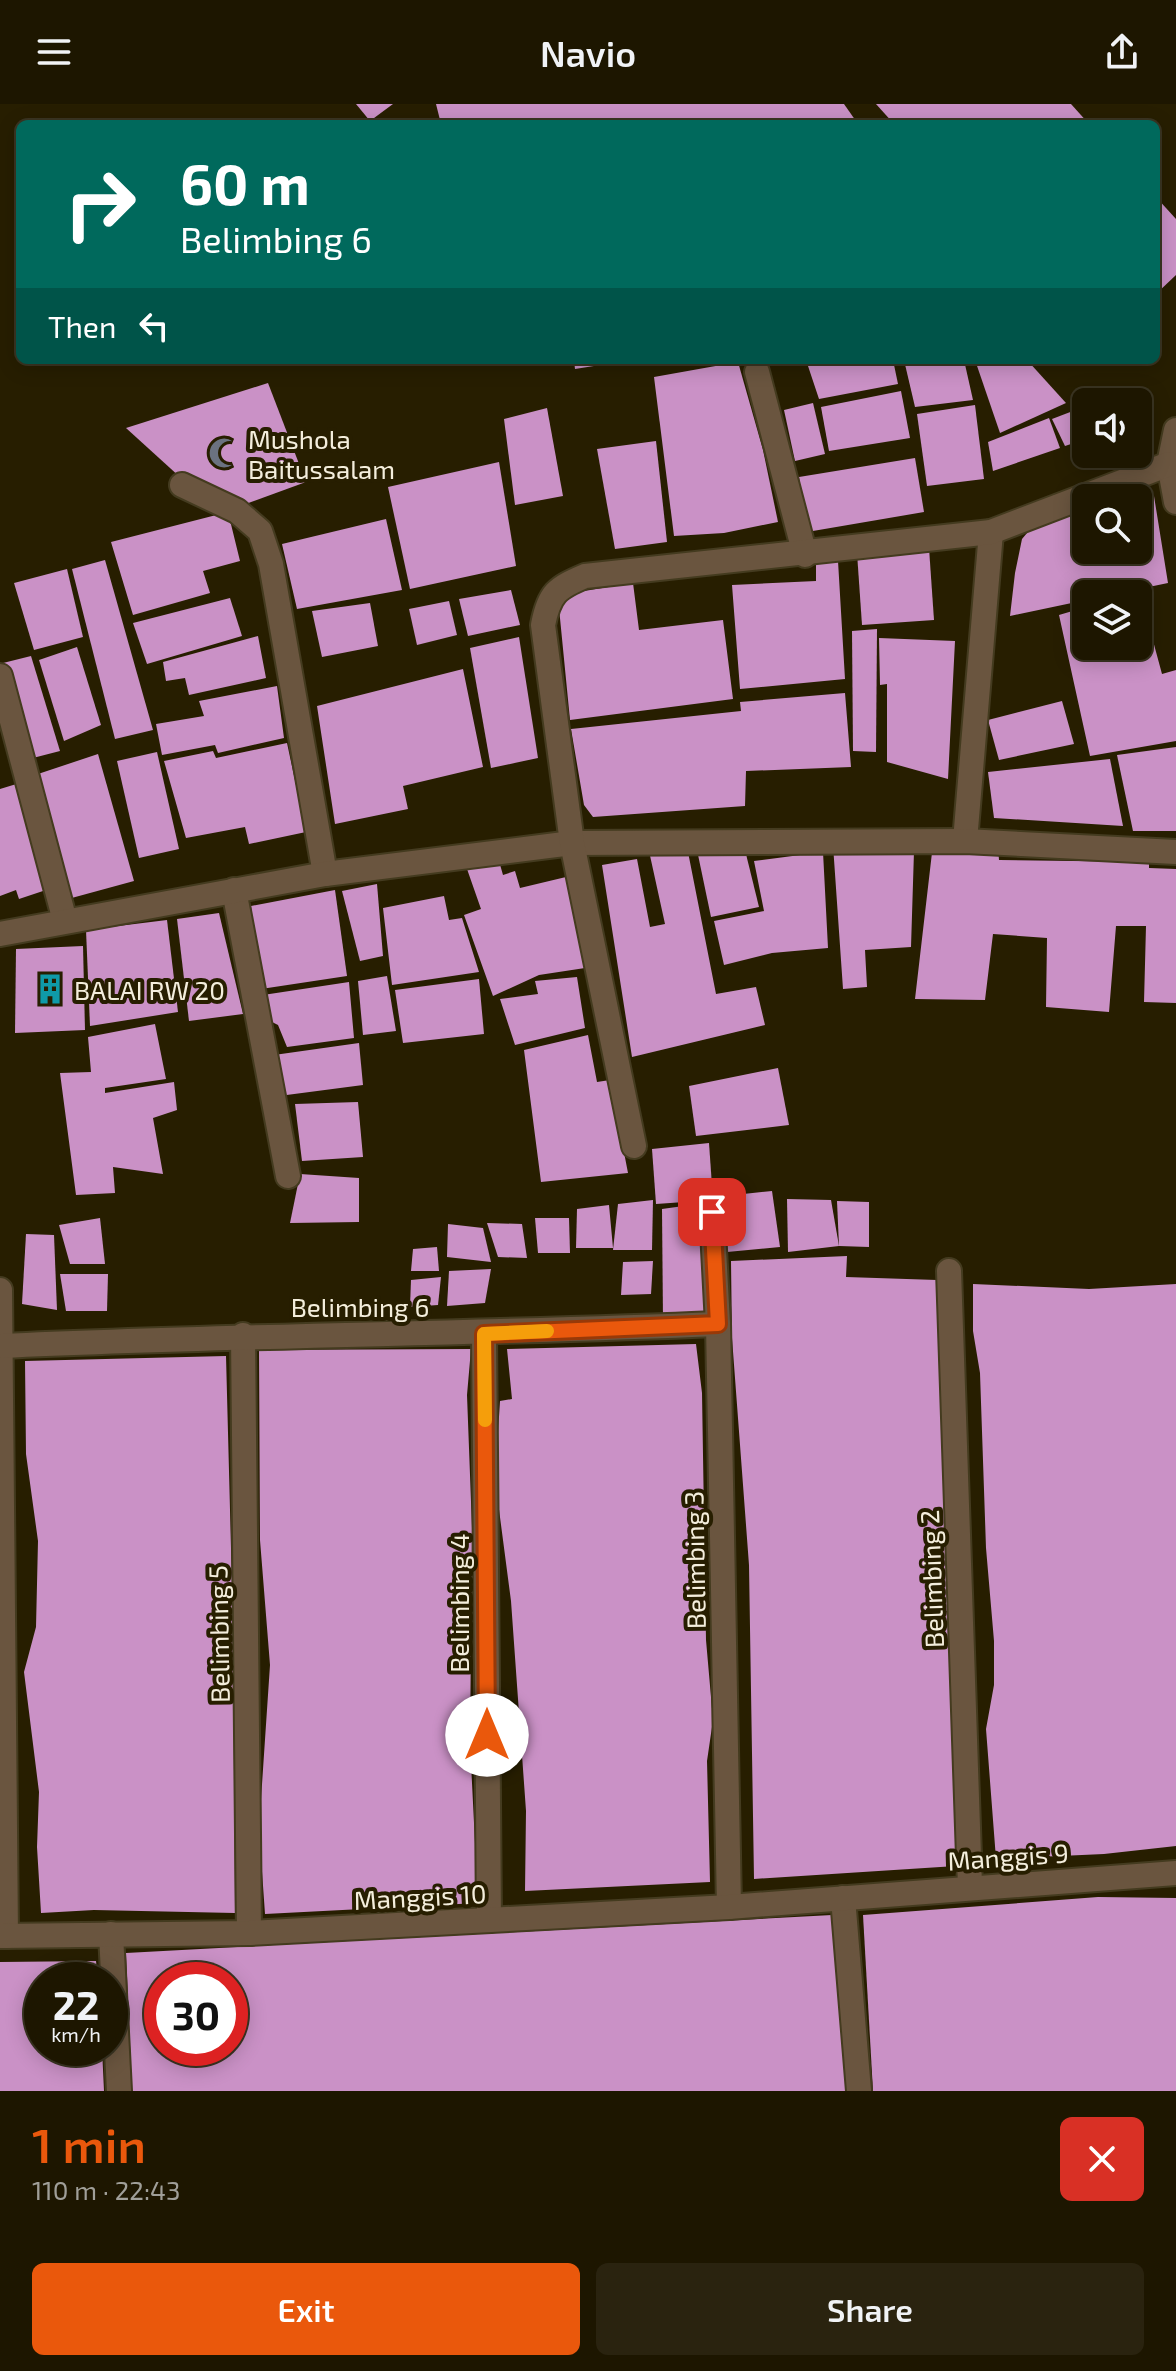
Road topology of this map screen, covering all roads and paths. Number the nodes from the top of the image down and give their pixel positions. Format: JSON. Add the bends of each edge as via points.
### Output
{"nodes":[{"id":1,"x":757,"y":372,"type":"dead end"},
{"id":2,"x":1176,"y":430,"type":"edge"},
{"id":3,"x":1169,"y":464,"type":"junction"},
{"id":4,"x":182,"y":485,"type":"dead end"},
{"id":5,"x":1176,"y":502,"type":"edge"},
{"id":6,"x":991,"y":532,"type":"junction"},
{"id":7,"x":805,"y":555,"type":"junction"},
{"id":8,"x":0,"y":676,"type":"edge"},
{"id":9,"x":965,"y":841,"type":"junction"},
{"id":10,"x":572,"y":843,"type":"junction"},
{"id":11,"x":1176,"y":852,"type":"edge"},
{"id":12,"x":325,"y":874,"type":"junction"},
{"id":13,"x":234,"y":890,"type":"junction"},
{"id":14,"x":65,"y":921,"type":"junction"},
{"id":15,"x":0,"y":934,"type":"edge"},
{"id":16,"x":634,"y":1146,"type":"dead end"},
{"id":17,"x":288,"y":1176,"type":"dead end"},
{"id":18,"x":712,"y":1212,"type":"dead end"},
{"id":19,"x":949,"y":1271,"type":"dead end"},
{"id":20,"x":0,"y":1290,"type":"edge"},
{"id":21,"x":718,"y":1324,"type":"junction"},
{"id":22,"x":484,"y":1334,"type":"junction"},
{"id":23,"x":243,"y":1335,"type":"junction"},
{"id":24,"x":2,"y":1346,"type":"edge"},
{"id":25,"x":1176,"y":1873,"type":"edge"},
{"id":26,"x":970,"y":1886,"type":"junction"},
{"id":27,"x":843,"y":1898,"type":"junction"},
{"id":28,"x":729,"y":1907,"type":"junction"},
{"id":29,"x":489,"y":1920,"type":"junction"},
{"id":30,"x":249,"y":1933,"type":"junction"},
{"id":31,"x":111,"y":1934,"type":"junction"},
{"id":32,"x":3,"y":1936,"type":"edge"},
{"id":33,"x":119,"y":2091,"type":"edge"},
{"id":34,"x":859,"y":2091,"type":"edge"}],
"edges":[{"from":1,"to":7,"type":"street"},
{"from":2,"to":3,"type":"street"},
{"from":3,"to":5,"type":"street"},
{"from":3,"to":6,"type":"street"},
{"from":4,"to":12,"type":"street","via":[[237,511],[260,531],[271,564]]},
{"from":6,"to":7,"type":"street"},
{"from":6,"to":9,"type":"street"},
{"from":7,"to":10,"type":"street","via":[[585,576],[559,587],[546,606],[543,625]]},
{"from":8,"to":14,"type":"street"},
{"from":9,"to":10,"type":"street"},
{"from":9,"to":11,"type":"street"},
{"from":10,"to":12,"type":"street"},
{"from":10,"to":16,"type":"street"},
{"from":12,"to":13,"type":"street"},
{"from":13,"to":14,"type":"street"},
{"from":13,"to":17,"type":"street"},
{"from":14,"to":15,"type":"street"},
{"from":18,"to":21,"type":"street","name":"Belimbing 3"},
{"from":19,"to":26,"type":"street","name":"Belimbing 2"},
{"from":20,"to":24,"type":"street"},
{"from":21,"to":22,"type":"street","name":"Belimbing 6"},
{"from":21,"to":28,"type":"street","name":"Belimbing 3"},
{"from":22,"to":23,"type":"street","name":"Belimbing 6"},
{"from":22,"to":29,"type":"street","name":"Belimbing 4"},
{"from":23,"to":24,"type":"street","name":"Belimbing 6"},
{"from":23,"to":30,"type":"street","name":"Belimbing 5"},
{"from":24,"to":32,"type":"street"},
{"from":25,"to":26,"type":"street","name":"Manggis 9"},
{"from":26,"to":27,"type":"street","name":"Manggis 9"},
{"from":27,"to":28,"type":"street","name":"Manggis 10"},
{"from":27,"to":34,"type":"street"},
{"from":28,"to":29,"type":"street","name":"Manggis 10"},
{"from":29,"to":30,"type":"street","name":"Manggis 10"},
{"from":30,"to":31,"type":"street","name":"Manggis 10"},
{"from":31,"to":32,"type":"street","name":"Manggis 10"},
{"from":31,"to":33,"type":"street"}]}
